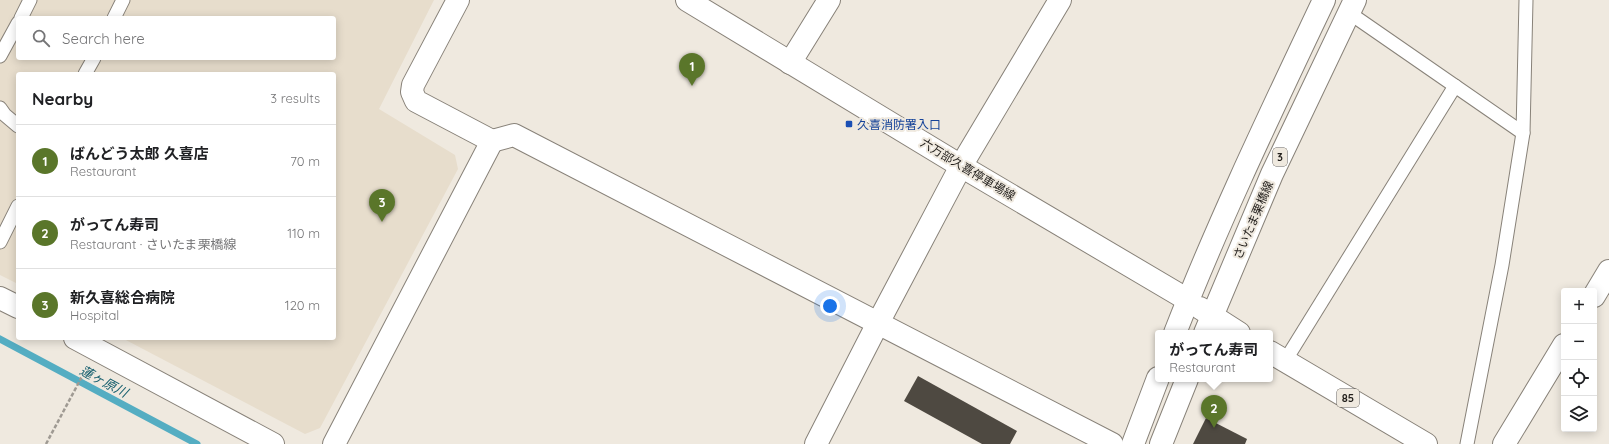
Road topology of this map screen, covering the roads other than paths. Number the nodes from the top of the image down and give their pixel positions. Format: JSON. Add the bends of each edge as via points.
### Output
{"nodes":[{"id":1,"x":30,"y":0,"type":"edge"},
{"id":2,"x":123,"y":0,"type":"edge"},
{"id":3,"x":458,"y":0,"type":"edge"},
{"id":4,"x":687,"y":0,"type":"edge"},
{"id":5,"x":829,"y":0,"type":"edge"},
{"id":6,"x":1060,"y":0,"type":"edge"},
{"id":7,"x":1324,"y":0,"type":"edge"},
{"id":8,"x":1526,"y":0,"type":"edge"},
{"id":9,"x":1351,"y":6,"type":"edge"},
{"id":10,"x":21,"y":16,"type":"edge"},
{"id":11,"x":115,"y":16,"type":"edge"},
{"id":12,"x":16,"y":27,"type":"edge"},
{"id":13,"x":0,"y":56,"type":"edge"},
{"id":14,"x":93,"y":60,"type":"edge"},
{"id":15,"x":790,"y":63,"type":"junction"},
{"id":16,"x":87,"y":72,"type":"edge"},
{"id":17,"x":1455,"y":86,"type":"junction"},
{"id":18,"x":0,"y":108,"type":"edge"},
{"id":19,"x":16,"y":124,"type":"edge"},
{"id":20,"x":1523,"y":133,"type":"junction"},
{"id":21,"x":492,"y":141,"type":"junction"},
{"id":22,"x":961,"y":166,"type":"junction"},
{"id":23,"x":16,"y":210,"type":"edge"},
{"id":24,"x":0,"y":242,"type":"edge"},
{"id":25,"x":1609,"y":271,"type":"edge"},
{"id":26,"x":1597,"y":291,"type":"edge"},
{"id":27,"x":0,"y":298,"type":"edge"},
{"id":28,"x":1188,"y":300,"type":"junction"},
{"id":29,"x":16,"y":306,"type":"edge"},
{"id":30,"x":878,"y":323,"type":"junction"},
{"id":31,"x":1208,"y":324,"type":"edge"},
{"id":32,"x":1176,"y":330,"type":"edge"},
{"id":33,"x":1229,"y":330,"type":"edge"},
{"id":34,"x":79,"y":340,"type":"edge"},
{"id":35,"x":1561,"y":350,"type":"edge"},
{"id":36,"x":1278,"y":357,"type":"edge"},
{"id":37,"x":1156,"y":382,"type":"edge"},
{"id":38,"x":1186,"y":382,"type":"edge"},
{"id":39,"x":274,"y":444,"type":"edge"},
{"id":40,"x":334,"y":444,"type":"edge"},
{"id":41,"x":816,"y":444,"type":"edge"},
{"id":42,"x":1112,"y":444,"type":"edge"},
{"id":43,"x":1133,"y":444,"type":"edge"},
{"id":44,"x":1161,"y":444,"type":"edge"},
{"id":45,"x":1426,"y":444,"type":"edge"},
{"id":46,"x":1467,"y":444,"type":"edge"},
{"id":47,"x":1504,"y":444,"type":"edge"}],
"edges":[{"from":1,"to":10,"type":"lane"},
{"from":2,"to":11,"type":"lane"},
{"from":3,"to":21,"type":"street","via":[[412,84],[412,92],[416,101]]},
{"from":4,"to":15,"type":"street","name":"六万部久喜停車場線"},
{"from":5,"to":15,"type":"street"},
{"from":6,"to":22,"type":"street"},
{"from":7,"to":28,"type":"street","number":"3"},
{"from":8,"to":20,"type":"lane"},
{"from":9,"to":17,"type":"lane"},
{"from":9,"to":31,"type":"street","name":"さいたま栗橋線","number":"3","via":[[1272,174]]},
{"from":12,"to":13,"type":"lane"},
{"from":14,"to":16,"type":"lane"},
{"from":15,"to":22,"type":"street","name":"六万部久喜停車場線"},
{"from":17,"to":20,"type":"lane"},
{"from":17,"to":36,"type":"lane"},
{"from":18,"to":19,"type":"lane"},
{"from":20,"to":46,"type":"lane","via":[[1502,265]]},
{"from":21,"to":30,"type":"street","via":[[514,135]]},
{"from":21,"to":40,"type":"street"},
{"from":22,"to":28,"type":"street","name":"六万部久喜停車場線"},
{"from":22,"to":30,"type":"street"},
{"from":23,"to":24,"type":"lane"},
{"from":25,"to":26,"type":"street"},
{"from":27,"to":29,"type":"street"},
{"from":28,"to":31,"type":"street","name":"六万部久喜停車場線"},
{"from":28,"to":32,"type":"street","number":"3"},
{"from":30,"to":41,"type":"street"},
{"from":30,"to":42,"type":"street"},
{"from":31,"to":33,"type":"street","name":"六万部久喜停車場線"},
{"from":34,"to":39,"type":"street"},
{"from":35,"to":47,"type":"street"},
{"from":36,"to":45,"type":"street","number":"85"},
{"from":37,"to":43,"type":"street"},
{"from":38,"to":44,"type":"street"}]}
